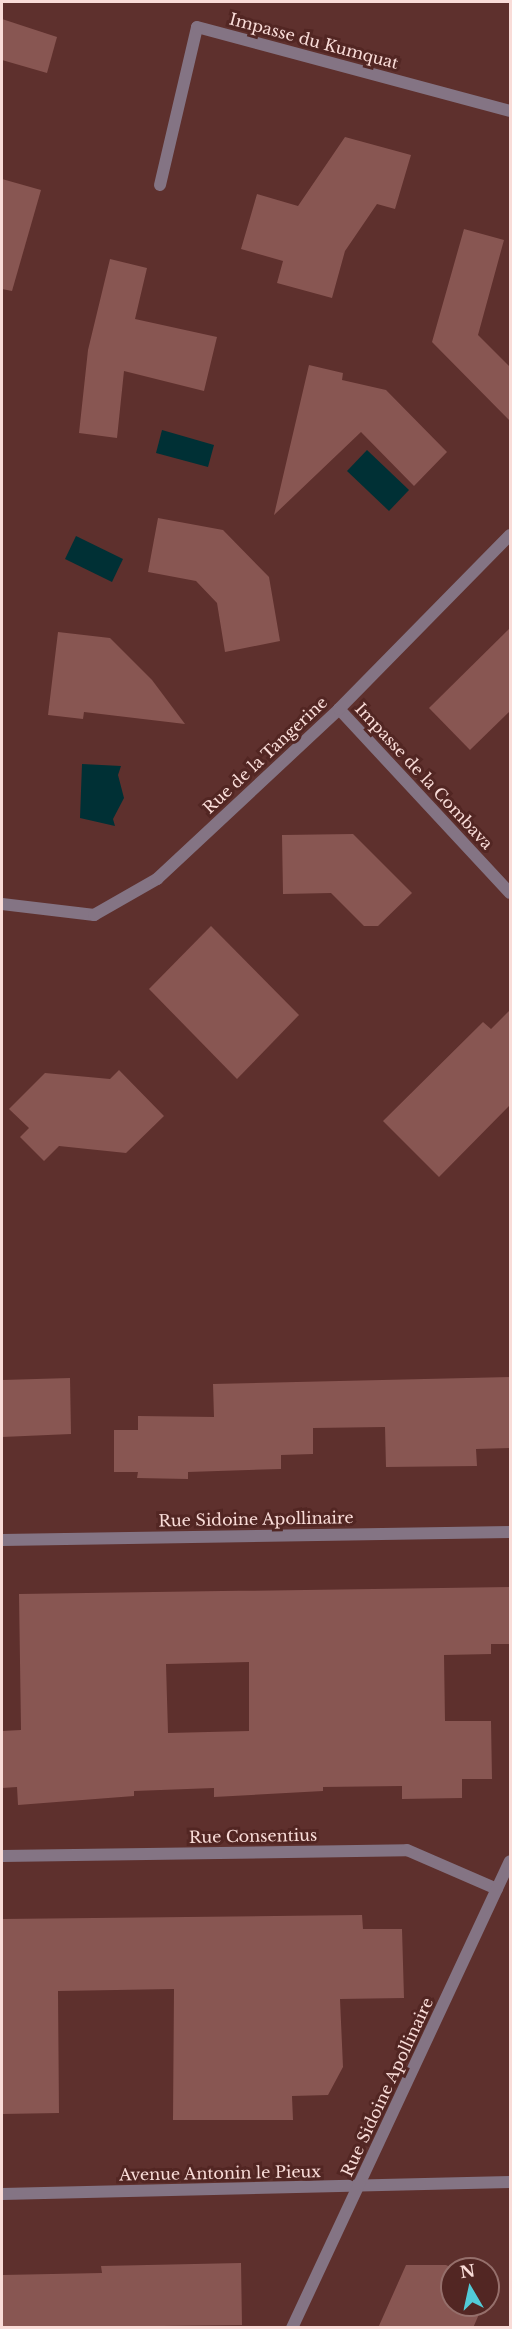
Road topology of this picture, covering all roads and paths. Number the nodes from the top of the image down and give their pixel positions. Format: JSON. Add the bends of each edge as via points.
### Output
{"nodes":[{"id":1,"x":510,"y":111,"type":"edge"},
{"id":2,"x":160,"y":185,"type":"dead end"},
{"id":3,"x":510,"y":536,"type":"edge"},
{"id":4,"x":339,"y":709,"type":"junction"},
{"id":5,"x":510,"y":892,"type":"edge"},
{"id":6,"x":2,"y":904,"type":"edge"},
{"id":7,"x":510,"y":1532,"type":"edge"},
{"id":8,"x":2,"y":1539,"type":"edge"},
{"id":9,"x":2,"y":1856,"type":"edge"},
{"id":10,"x":510,"y":1861,"type":"edge"},
{"id":11,"x":497,"y":1889,"type":"junction"},
{"id":12,"x":510,"y":2182,"type":"edge"},
{"id":13,"x":359,"y":2186,"type":"junction"},
{"id":14,"x":2,"y":2194,"type":"edge"},
{"id":15,"x":292,"y":2328,"type":"edge"}],
"edges":[{"from":1,"to":2,"type":"street","name":"Impasse du Kumquat","via":[[197,27]]},
{"from":3,"to":4,"type":"street","name":"Rue de la Tangerine"},
{"from":4,"to":5,"type":"street","name":"Impasse de la Combava"},
{"from":4,"to":6,"type":"street","name":"Rue de la Tangerine","via":[[157,879],[94,915]]},
{"from":7,"to":8,"type":"street","name":"Rue Sidoine Apollinaire"},
{"from":9,"to":11,"type":"street","name":"Rue Consentius","via":[[407,1851]]},
{"from":10,"to":11,"type":"street","name":"Rue Sidoine Apollinaire"},
{"from":11,"to":13,"type":"street","name":"Rue Sidoine Apollinaire"},
{"from":12,"to":13,"type":"street","name":"Avenue Antonin le Pieux"},
{"from":13,"to":14,"type":"street","name":"Avenue Antonin le Pieux"},
{"from":13,"to":15,"type":"street","name":"Rue Sidoine Apollinaire"}]}
